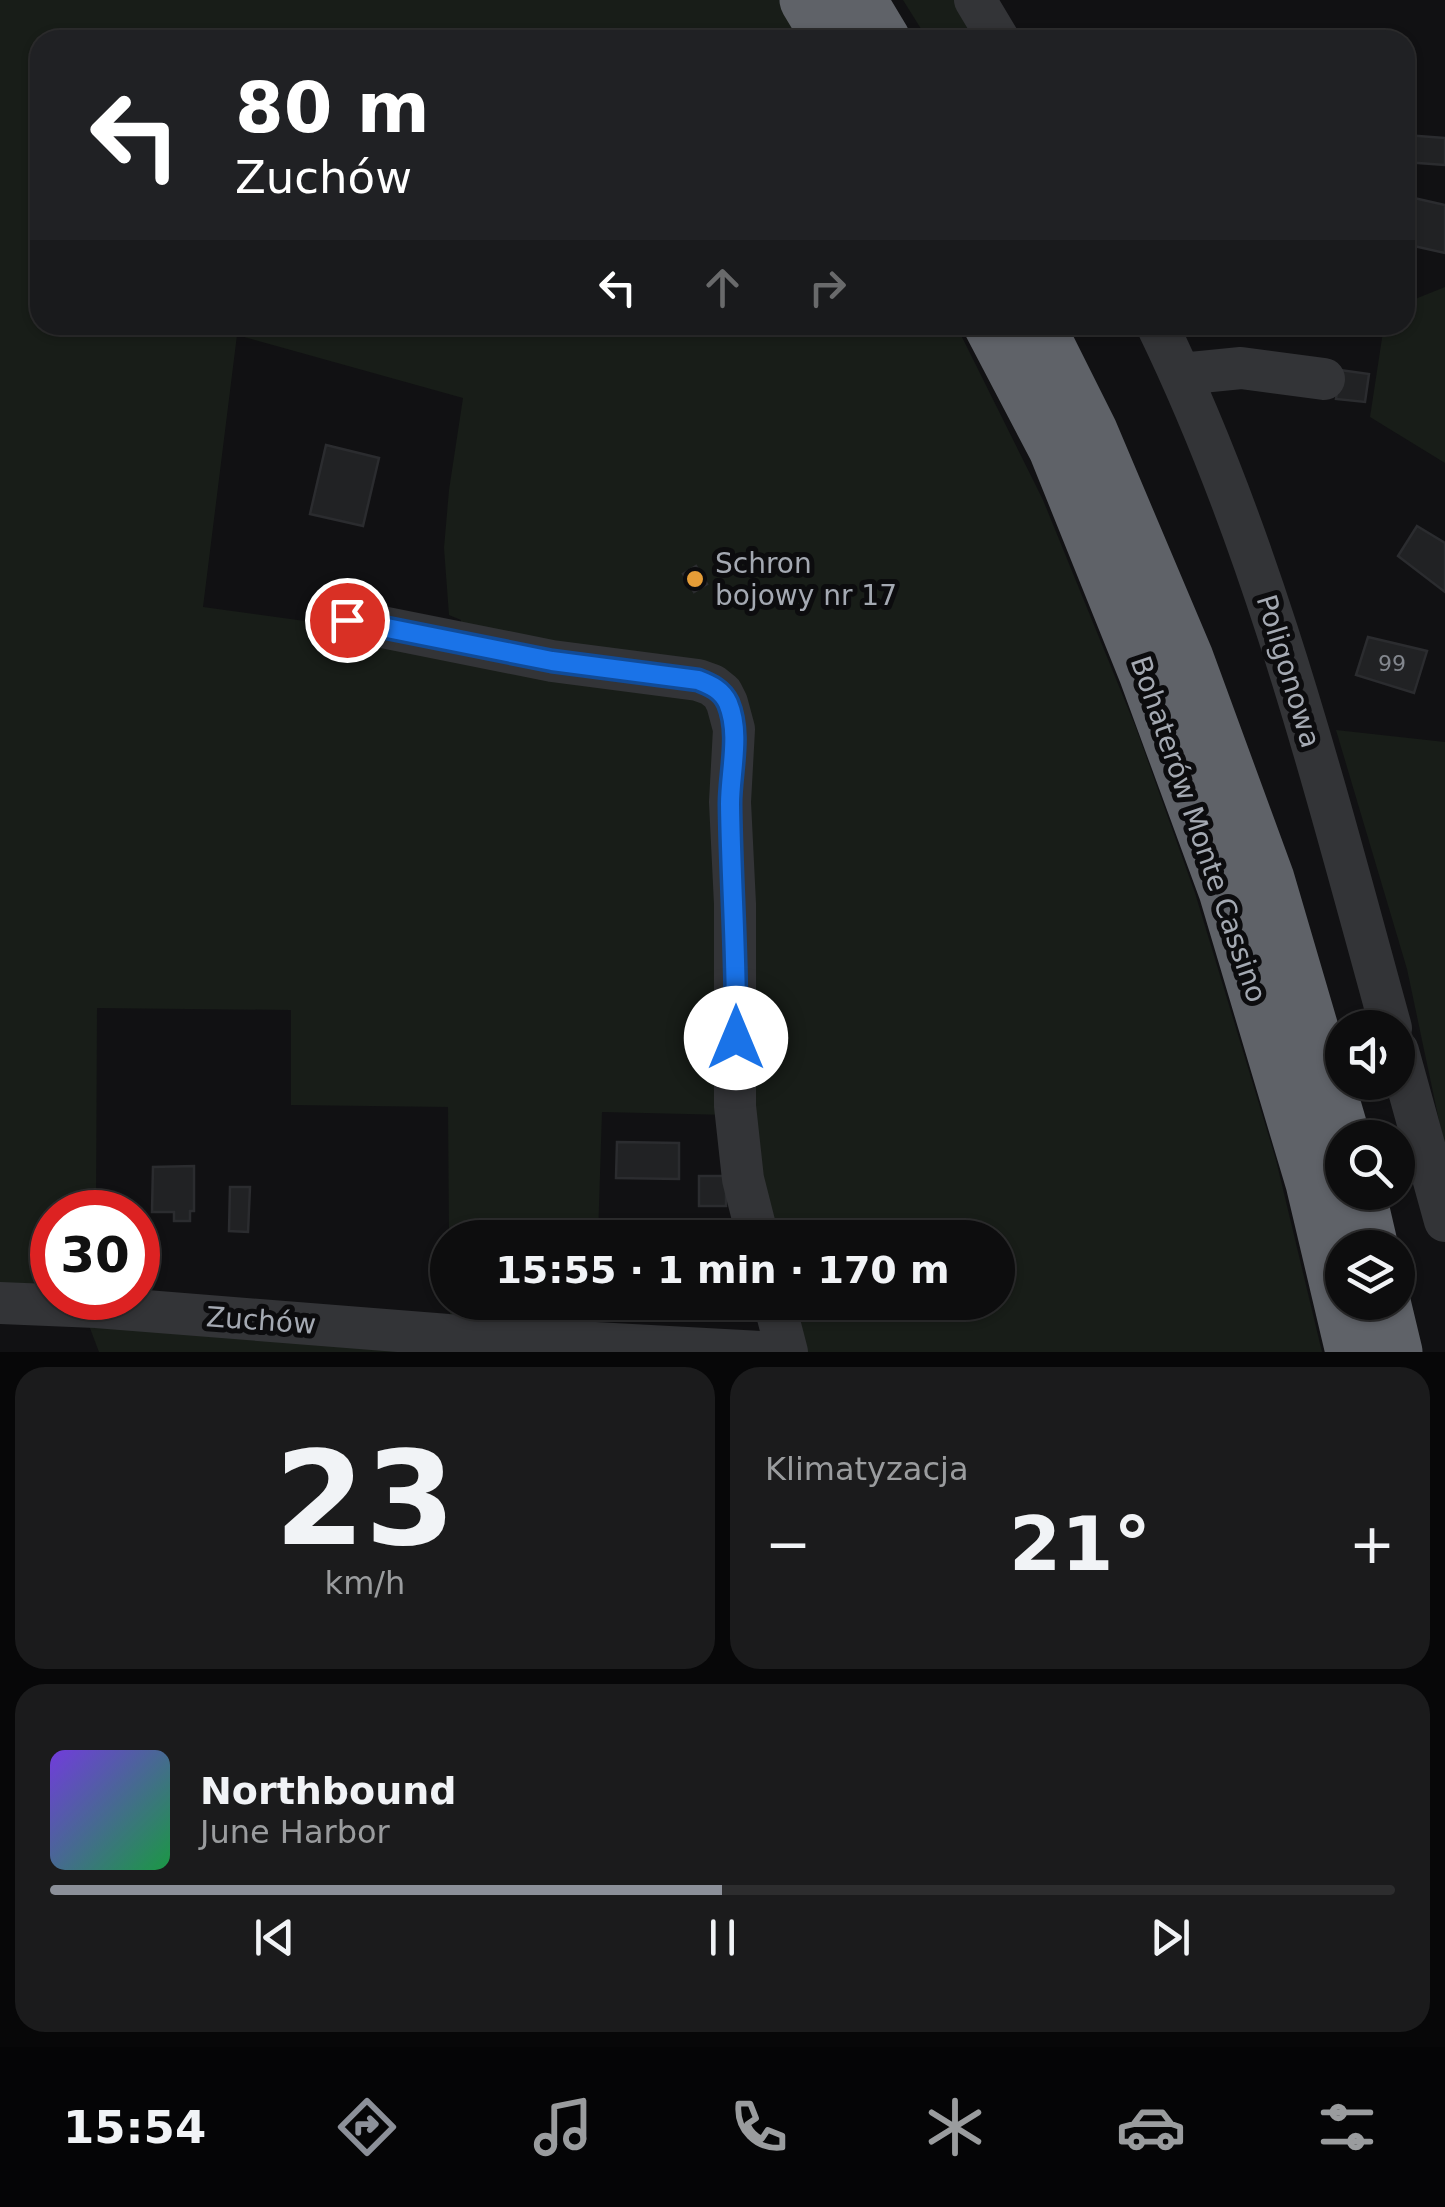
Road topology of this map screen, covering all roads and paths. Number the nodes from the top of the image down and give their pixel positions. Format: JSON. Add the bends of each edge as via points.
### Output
{"nodes":[{"id":1,"x":807,"y":0,"type":"edge"},
{"id":2,"x":859,"y":0,"type":"edge"},
{"id":3,"x":975,"y":0,"type":"edge"},
{"id":4,"x":824,"y":30,"type":"edge"},
{"id":5,"x":876,"y":30,"type":"edge"},
{"id":6,"x":993,"y":30,"type":"edge"},
{"id":7,"x":996,"y":335,"type":"edge"},
{"id":8,"x":1042,"y":335,"type":"edge"},
{"id":9,"x":1162,"y":335,"type":"edge"},
{"id":10,"x":1180,"y":374,"type":"junction"},
{"id":11,"x":1324,"y":380,"type":"dead end"},
{"id":12,"x":347,"y":620,"type":"dead end"},
{"id":13,"x":1386,"y":1010,"type":"edge"},
{"id":14,"x":1412,"y":1100,"type":"edge"},
{"id":15,"x":1337,"y":1120,"type":"edge"},
{"id":16,"x":1444,"y":1216,"type":"edge"},
{"id":17,"x":753,"y":1220,"type":"edge"},
{"id":18,"x":0,"y":1303,"type":"edge"},
{"id":19,"x":779,"y":1320,"type":"edge"},
{"id":20,"x":1388,"y":1320,"type":"edge"},
{"id":21,"x":761,"y":1352,"type":"edge"},
{"id":22,"x":787,"y":1352,"type":"edge"},
{"id":23,"x":1353,"y":1352,"type":"edge"},
{"id":24,"x":1395,"y":1352,"type":"edge"}],
"edges":[{"from":1,"to":4,"type":"highway"},
{"from":2,"to":5,"type":"highway"},
{"from":3,"to":6,"type":"street"},
{"from":7,"to":23,"type":"highway","name":"Bohaterów Monte Cassino","via":[[1056,449],[1226,891],[1313,1183]]},
{"from":8,"to":15,"type":"highway","name":"Bohaterów Monte Cassino","via":[[1090,431],[1192,677],[1267,879]]},
{"from":9,"to":10,"type":"street","name":"Poligonowa"},
{"from":10,"to":11,"type":"street","via":[[1241,368]]},
{"from":10,"to":13,"type":"street","name":"Poligonowa","via":[[1267,597]]},
{"from":12,"to":17,"type":"street","via":[[552,661],[698,680],[722,694],[734,728],[735,1106]]},
{"from":14,"to":16,"type":"street"},
{"from":18,"to":21,"type":"street","name":"Zuchów"},
{"from":19,"to":22,"type":"street"},
{"from":20,"to":24,"type":"highway"}]}
